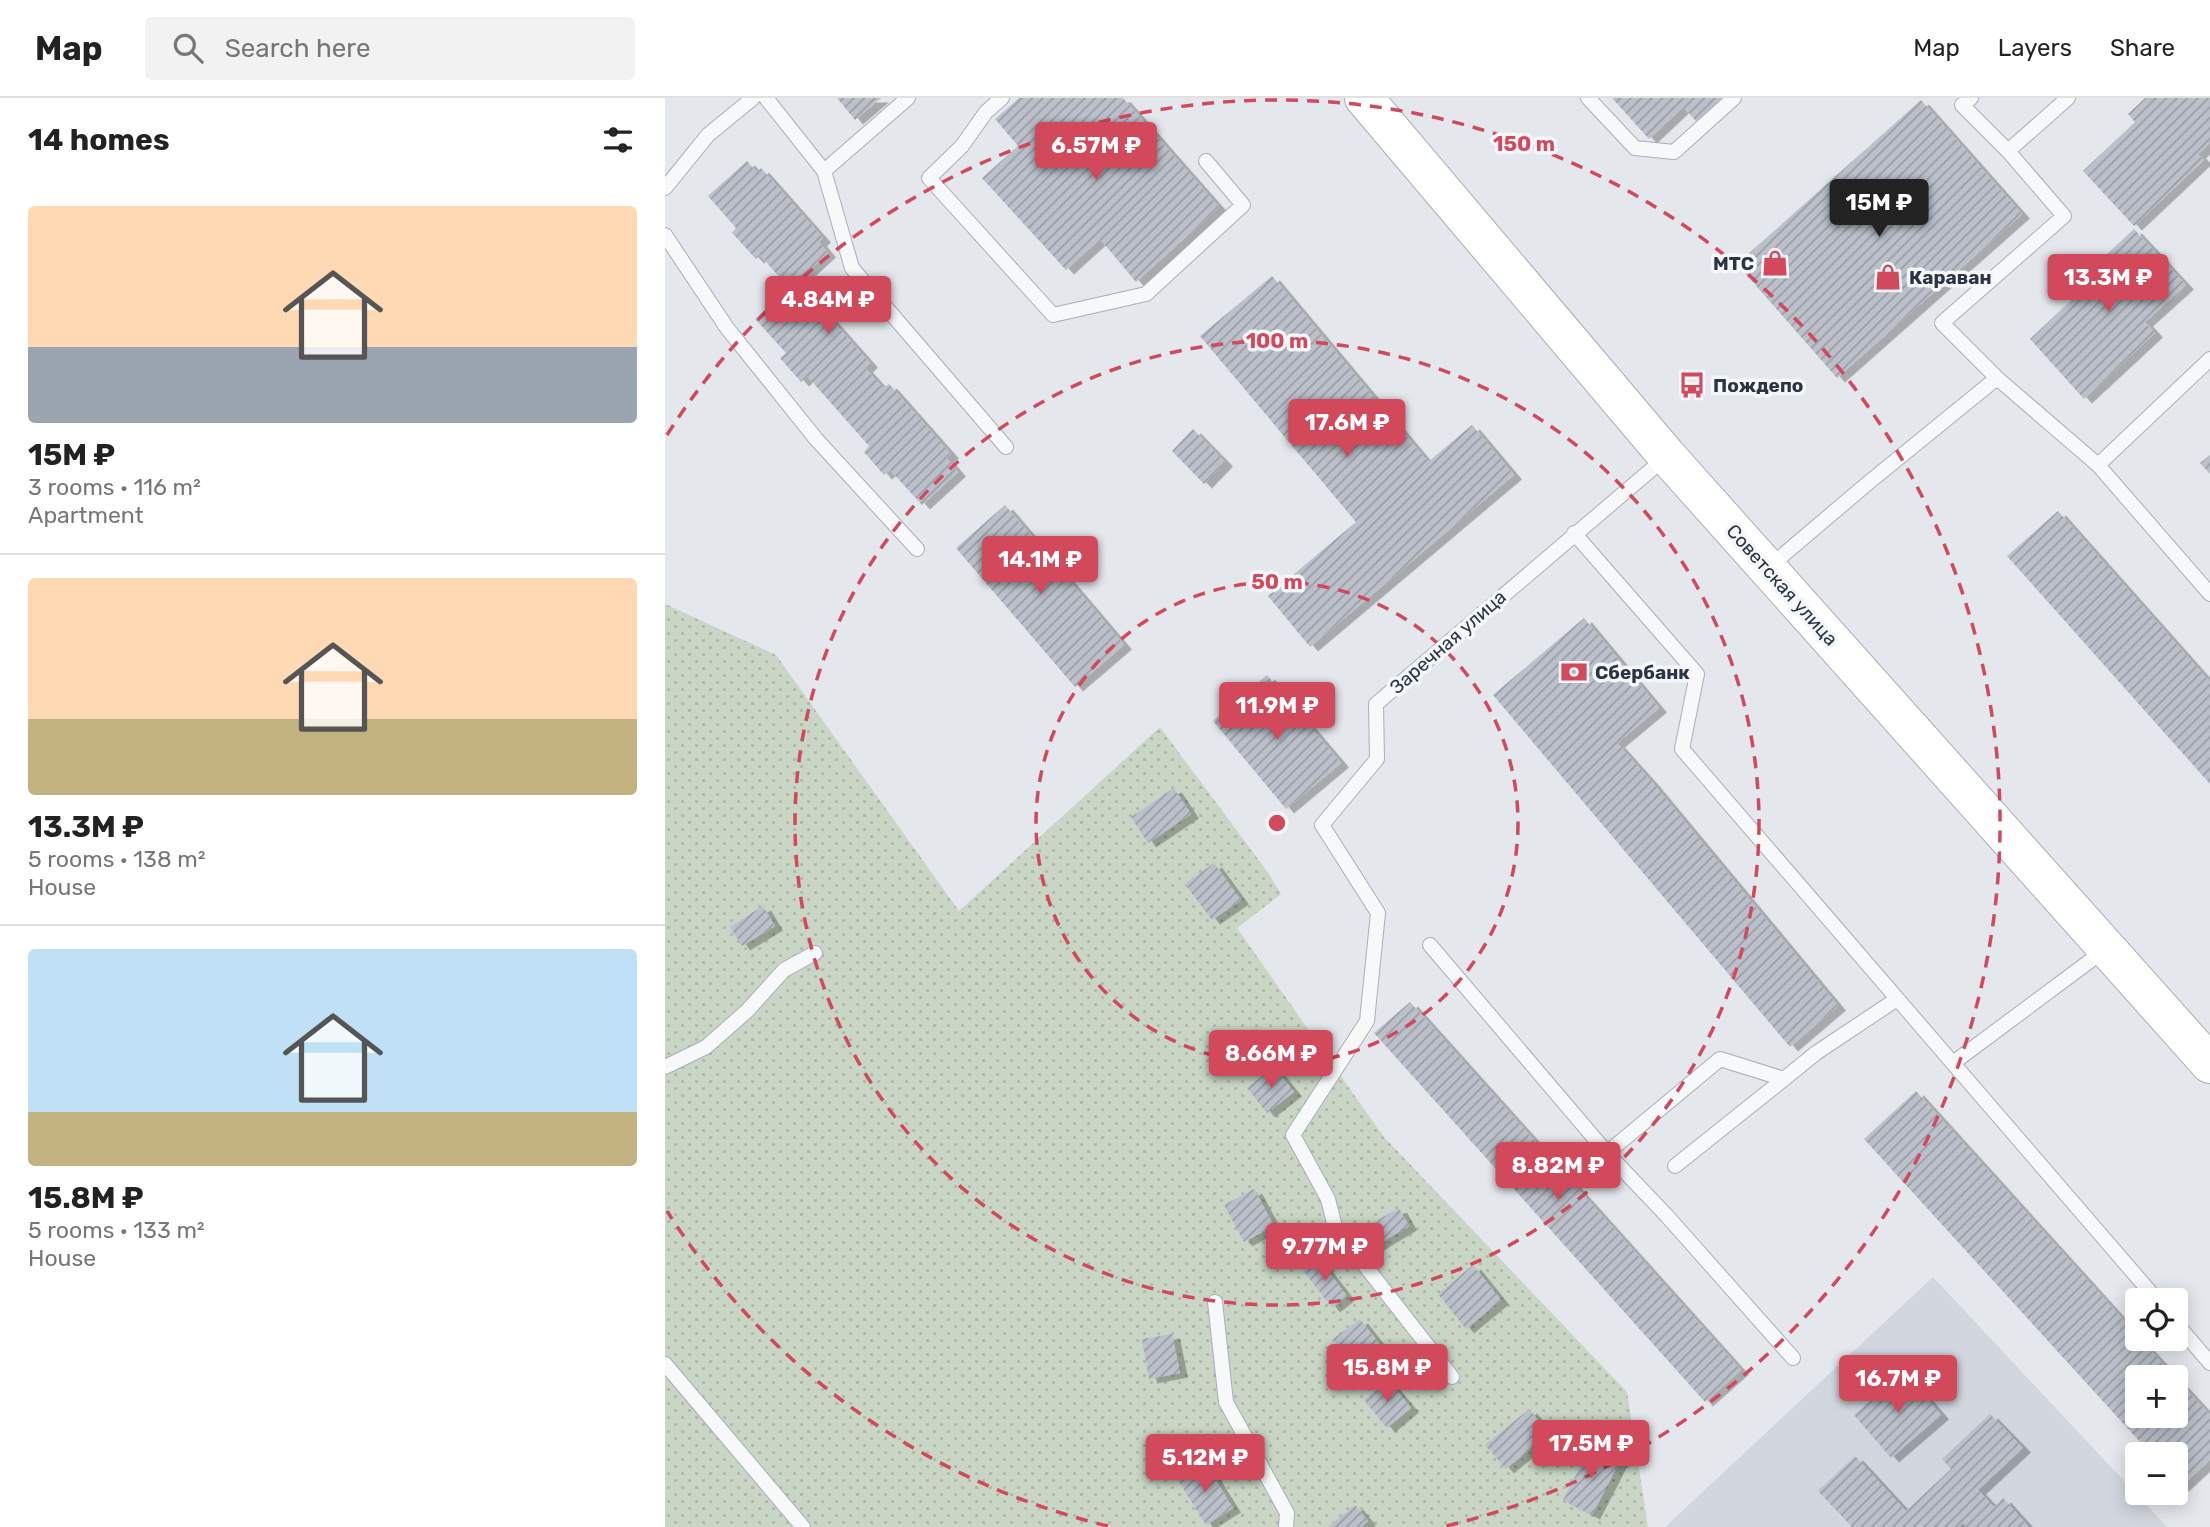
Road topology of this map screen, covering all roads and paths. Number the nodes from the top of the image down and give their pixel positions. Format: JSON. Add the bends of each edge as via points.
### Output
{"nodes":[{"id":1,"x":754,"y":98,"type":"edge"},
{"id":2,"x":766,"y":98,"type":"edge"},
{"id":3,"x":908,"y":98,"type":"edge"},
{"id":4,"x":1002,"y":98,"type":"edge"},
{"id":5,"x":1364,"y":98,"type":"edge"},
{"id":6,"x":1588,"y":98,"type":"edge"},
{"id":7,"x":1734,"y":98,"type":"edge"},
{"id":8,"x":2068,"y":98,"type":"edge"},
{"id":9,"x":1962,"y":100,"type":"edge"},
{"id":10,"x":2008,"y":151,"type":"junction"},
{"id":11,"x":1206,"y":161,"type":"dead end"},
{"id":12,"x":824,"y":171,"type":"junction"},
{"id":13,"x":665,"y":188,"type":"edge"},
{"id":14,"x":665,"y":236,"type":"edge"},
{"id":15,"x":2210,"y":359,"type":"edge"},
{"id":16,"x":1997,"y":378,"type":"junction"},
{"id":17,"x":1006,"y":447,"type":"dead end"},
{"id":18,"x":1667,"y":456,"type":"junction"},
{"id":19,"x":2098,"y":465,"type":"junction"},
{"id":20,"x":1574,"y":533,"type":"junction"},
{"id":21,"x":917,"y":549,"type":"dead end"},
{"id":22,"x":1767,"y":569,"type":"junction"},
{"id":23,"x":2210,"y":594,"type":"edge"},
{"id":24,"x":1430,"y":945,"type":"dead end"},
{"id":25,"x":2107,"y":949,"type":"junction"},
{"id":26,"x":814,"y":953,"type":"dead end"},
{"id":27,"x":1898,"y":999,"type":"junction"},
{"id":28,"x":1953,"y":1063,"type":"junction"},
{"id":29,"x":2210,"y":1064,"type":"edge"},
{"id":30,"x":665,"y":1067,"type":"edge"},
{"id":31,"x":1784,"y":1079,"type":"junction"},
{"id":32,"x":1607,"y":1153,"type":"junction"},
{"id":33,"x":1675,"y":1166,"type":"dead end"},
{"id":34,"x":2147,"y":1288,"type":"edge"},
{"id":35,"x":1215,"y":1302,"type":"dead end"},
{"id":36,"x":2188,"y":1337,"type":"edge"},
{"id":37,"x":1793,"y":1357,"type":"dead end"},
{"id":38,"x":2210,"y":1363,"type":"edge"},
{"id":39,"x":665,"y":1364,"type":"edge"},
{"id":40,"x":1452,"y":1377,"type":"dead end"},
{"id":41,"x":803,"y":1527,"type":"edge"},
{"id":42,"x":1286,"y":1527,"type":"edge"}],
"edges":[{"from":1,"to":13,"type":"lane","via":[[708,135]]},
{"from":2,"to":12,"type":"lane"},
{"from":3,"to":12,"type":"lane"},
{"from":4,"to":11,"type":"lane","via":[[929,178],[1052,315],[1146,294],[1243,205]]},
{"from":5,"to":18,"type":"main road","name":"Советская улица"},
{"from":6,"to":7,"type":"lane","via":[[1635,148],[1674,152]]},
{"from":8,"to":10,"type":"lane"},
{"from":9,"to":10,"type":"lane"},
{"from":10,"to":16,"type":"lane","via":[[2064,216],[1942,323]]},
{"from":12,"to":17,"type":"lane","via":[[852,268]]},
{"from":14,"to":21,"type":"lane","via":[[727,328],[816,439]]},
{"from":15,"to":19,"type":"lane"},
{"from":16,"to":19,"type":"lane"},
{"from":16,"to":22,"type":"lane"},
{"from":18,"to":20,"type":"lane","name":"Заречная улица"},
{"from":18,"to":22,"type":"main road","name":"Советская улица"},
{"from":19,"to":23,"type":"lane"},
{"from":20,"to":27,"type":"lane","via":[[1697,674],[1682,749]]},
{"from":20,"to":40,"type":"lane","name":"Заречная улица","via":[[1376,704],[1377,759],[1322,825],[1378,913],[1367,1021],[1293,1135],[1328,1199],[1335,1227]]},
{"from":22,"to":25,"type":"main road","name":"Советская улица"},
{"from":24,"to":32,"type":"lane"},
{"from":25,"to":28,"type":"lane"},
{"from":25,"to":29,"type":"main road","name":"Советская улица"},
{"from":26,"to":30,"type":"lane","via":[[784,970],[747,1011],[705,1047]]},
{"from":27,"to":28,"type":"lane"},
{"from":27,"to":31,"type":"lane"},
{"from":28,"to":34,"type":"lane"},
{"from":31,"to":32,"type":"lane","via":[[1720,1059]]},
{"from":31,"to":33,"type":"lane"},
{"from":32,"to":37,"type":"lane"},
{"from":35,"to":42,"type":"lane","via":[[1226,1402],[1287,1513]]},
{"from":36,"to":38,"type":"lane"},
{"from":39,"to":41,"type":"lane"}]}
